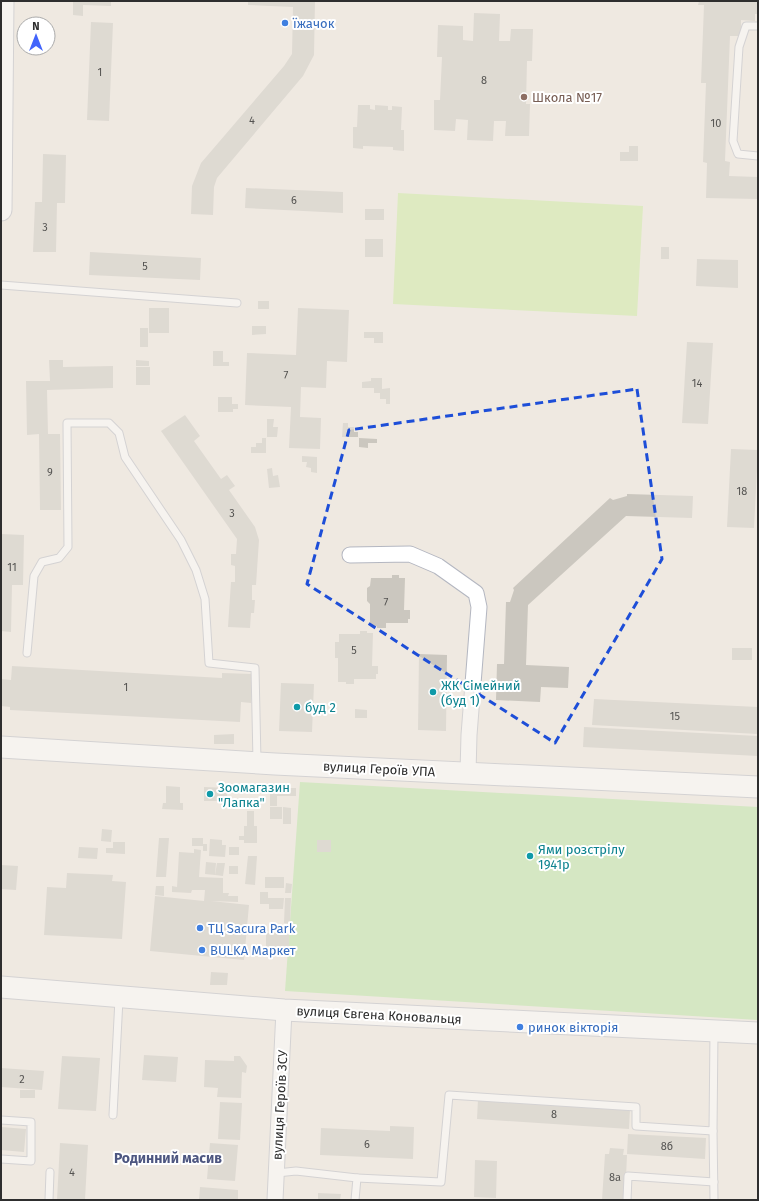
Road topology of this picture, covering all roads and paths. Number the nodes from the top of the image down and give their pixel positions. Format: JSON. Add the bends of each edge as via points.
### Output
{"nodes":[{"id":1,"x":3,"y":1,"type":"edge"},
{"id":2,"x":758,"y":26,"type":"edge"},
{"id":3,"x":758,"y":156,"type":"edge"},
{"id":4,"x":1,"y":210,"type":"edge"},
{"id":5,"x":1,"y":285,"type":"edge"},
{"id":6,"x":237,"y":302,"type":"dead end"},
{"id":7,"x":350,"y":555,"type":"dead end"},
{"id":8,"x":27,"y":653,"type":"dead end"},
{"id":9,"x":1,"y":748,"type":"edge"},
{"id":10,"x":257,"y":763,"type":"junction"},
{"id":11,"x":468,"y":773,"type":"junction"},
{"id":12,"x":758,"y":787,"type":"edge"},
{"id":13,"x":1,"y":987,"type":"edge"},
{"id":14,"x":119,"y":996,"type":"junction"},
{"id":15,"x":284,"y":1010,"type":"junction"},
{"id":16,"x":714,"y":1031,"type":"junction"},
{"id":17,"x":758,"y":1033,"type":"edge"},
{"id":18,"x":113,"y":1115,"type":"dead end"},
{"id":19,"x":1,"y":1120,"type":"edge"},
{"id":20,"x":713,"y":1132,"type":"junction"},
{"id":21,"x":1,"y":1159,"type":"edge"},
{"id":22,"x":50,"y":1172,"type":"dead end"},
{"id":23,"x":277,"y":1172,"type":"junction"},
{"id":24,"x":357,"y":1178,"type":"junction"},
{"id":25,"x":714,"y":1182,"type":"junction"},
{"id":26,"x":48,"y":1200,"type":"edge"},
{"id":27,"x":275,"y":1200,"type":"edge"},
{"id":28,"x":356,"y":1200,"type":"edge"},
{"id":29,"x":627,"y":1200,"type":"edge"},
{"id":30,"x":714,"y":1200,"type":"edge"}],
"edges":[{"from":1,"to":4,"type":"street"},
{"from":2,"to":3,"type":"lane","via":[[746,26],[739,46],[733,141],[738,154]]},
{"from":5,"to":6,"type":"lane"},
{"from":7,"to":11,"type":"street","via":[[410,554],[438,566],[476,593],[480,607]]},
{"from":8,"to":10,"type":"lane","via":[[34,576],[42,562],[59,558],[68,547],[67,423],[109,423],[119,433],[125,457],[181,540],[196,570],[205,599],[209,663],[255,668]]},
{"from":9,"to":10,"type":"street","name":"вулиця Героїв УПА"},
{"from":10,"to":11,"type":"street","name":"вулиця Героїв УПА"},
{"from":11,"to":12,"type":"street","name":"вулиця Героїв УПА"},
{"from":13,"to":14,"type":"street","name":"вулиця Євгена Коновальця"},
{"from":14,"to":15,"type":"street","name":"вулиця Євгена Коновальця"},
{"from":14,"to":18,"type":"lane"},
{"from":15,"to":16,"type":"street","name":"вулиця Євгена Коновальця"},
{"from":15,"to":23,"type":"street","name":"вулиця Героїв ЗСУ"},
{"from":16,"to":17,"type":"street","name":"вулиця Євгена Коновальця"},
{"from":16,"to":20,"type":"lane"},
{"from":19,"to":21,"type":"lane","via":[[30,1122],[31,1161]]},
{"from":20,"to":24,"type":"lane","via":[[636,1126],[636,1107],[449,1095],[441,1182]]},
{"from":20,"to":25,"type":"lane"},
{"from":22,"to":26,"type":"lane"},
{"from":23,"to":24,"type":"lane","via":[[296,1171]]},
{"from":23,"to":27,"type":"street","name":"вулиця Героїв ЗСУ"},
{"from":24,"to":28,"type":"lane"},
{"from":25,"to":29,"type":"lane","via":[[628,1176]]},
{"from":25,"to":30,"type":"lane"}]}
